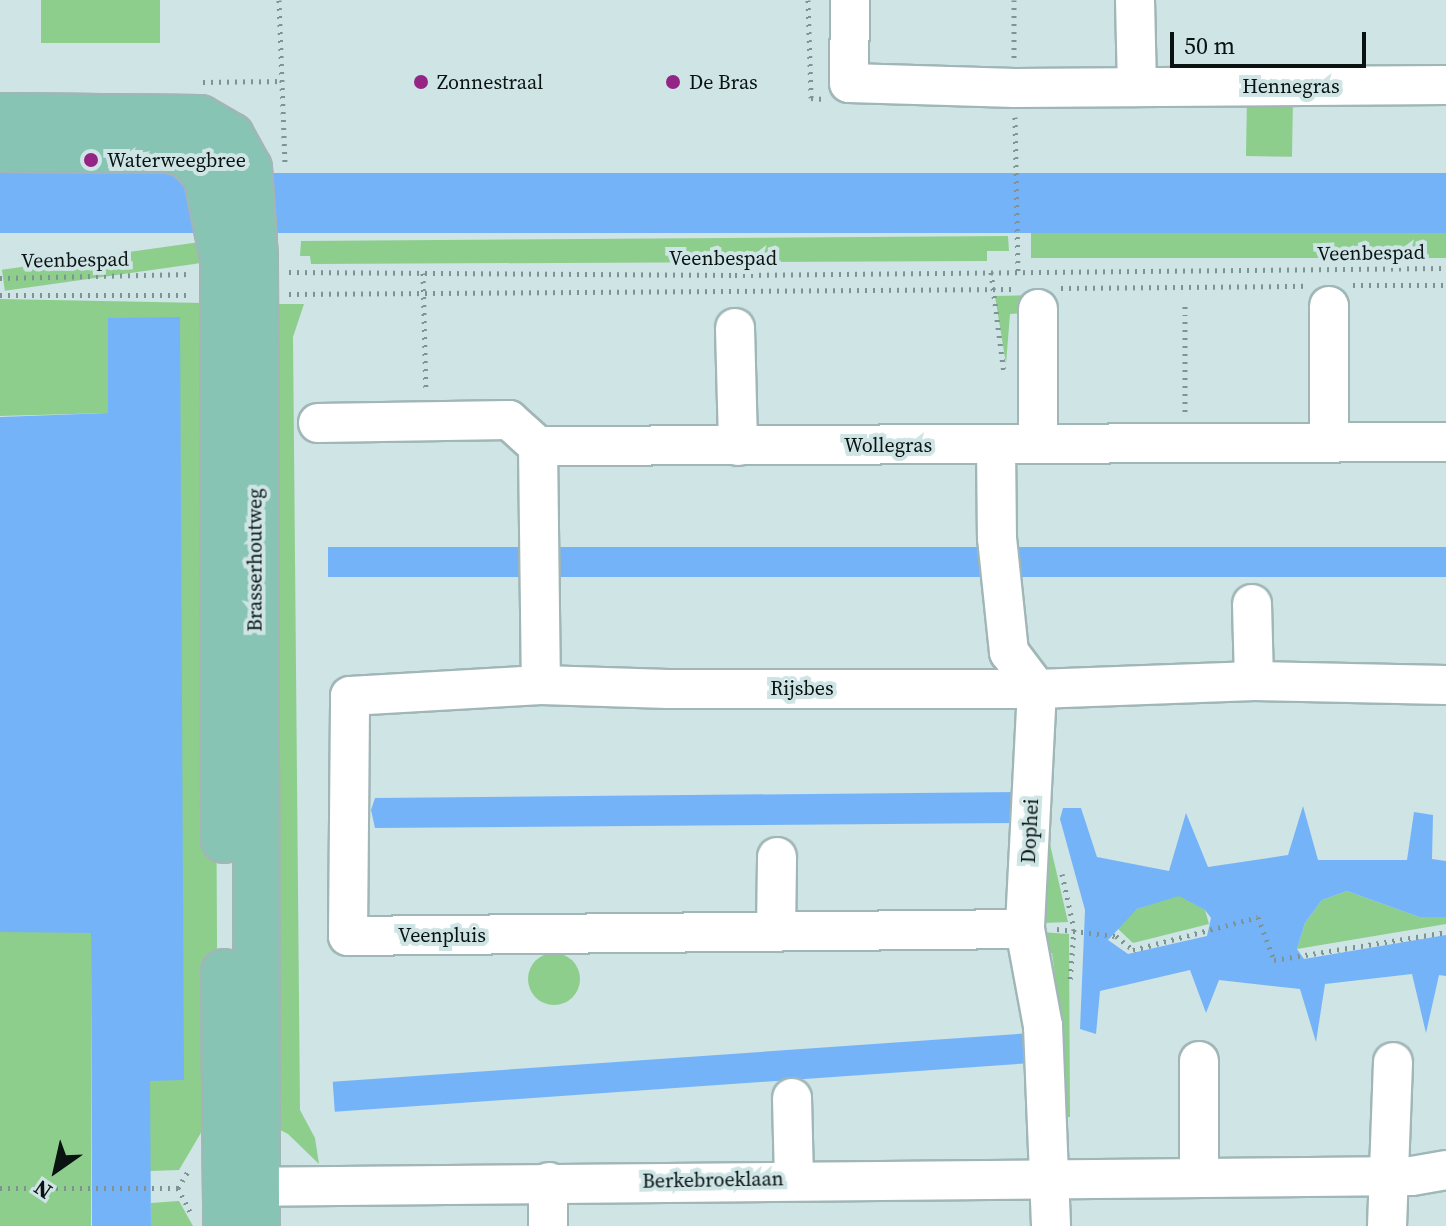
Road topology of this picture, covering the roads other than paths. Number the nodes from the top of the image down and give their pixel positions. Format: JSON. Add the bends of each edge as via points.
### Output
{"nodes":[{"id":1,"x":850,"y":0,"type":"edge"},
{"id":2,"x":1135,"y":0,"type":"edge"},
{"id":3,"x":1446,"y":85,"type":"edge"},
{"id":4,"x":1137,"y":87,"type":"junction"},
{"id":5,"x":0,"y":116,"type":"edge"},
{"id":6,"x":0,"y":149,"type":"edge"},
{"id":7,"x":239,"y":276,"type":"junction"},
{"id":8,"x":1329,"y":292,"type":"road end"},
{"id":9,"x":1038,"y":295,"type":"road end"},
{"id":10,"x":735,"y":328,"type":"dead end"},
{"id":11,"x":318,"y":423,"type":"dead end"},
{"id":12,"x":1329,"y":441,"type":"junction"},
{"id":13,"x":1446,"y":442,"type":"edge"},
{"id":14,"x":1038,"y":443,"type":"junction"},
{"id":15,"x":996,"y":445,"type":"junction"},
{"id":16,"x":538,"y":446,"type":"junction"},
{"id":17,"x":738,"y":446,"type":"junction"},
{"id":18,"x":1252,"y":604,"type":"dead end"},
{"id":19,"x":1254,"y":681,"type":"junction"},
{"id":20,"x":541,"y":685,"type":"junction"},
{"id":21,"x":1446,"y":685,"type":"edge"},
{"id":22,"x":1037,"y":689,"type":"junction"},
{"id":23,"x":350,"y":696,"type":"joint"},
{"id":24,"x":777,"y":857,"type":"dead end"},
{"id":25,"x":1025,"y":929,"type":"junction"},
{"id":26,"x":776,"y":932,"type":"junction"},
{"id":27,"x":1199,"y":1061,"type":"dead end"},
{"id":28,"x":1393,"y":1062,"type":"dead end"},
{"id":29,"x":792,"y":1098,"type":"dead end"},
{"id":30,"x":1446,"y":1170,"type":"edge"},
{"id":31,"x":1388,"y":1175,"type":"junction"},
{"id":32,"x":1050,"y":1176,"type":"junction"},
{"id":33,"x":1199,"y":1177,"type":"junction"},
{"id":34,"x":794,"y":1179,"type":"junction"},
{"id":35,"x":549,"y":1182,"type":"junction"},
{"id":36,"x":242,"y":1206,"type":"edge"},
{"id":37,"x":548,"y":1226,"type":"edge"},
{"id":38,"x":1051,"y":1226,"type":"edge"},
{"id":39,"x":1387,"y":1226,"type":"edge"}],
"edges":[{"from":1,"to":4,"type":"street","name":"Hennegras","via":[[849,83]]},
{"from":2,"to":4,"type":"street"},
{"from":3,"to":4,"type":"street","name":"Hennegras"},
{"from":5,"to":7,"type":"main road","name":"Brasserhoutweg","via":[[200,118],[231,136],[267,171]]},
{"from":6,"to":7,"type":"main road","name":"Brasserhoutweg","via":[[170,150],[187,155],[206,174]]},
{"from":7,"to":36,"type":"main road","name":"Brasserhoutweg"},
{"from":8,"to":12,"type":"street"},
{"from":9,"to":14,"type":"street"},
{"from":10,"to":17,"type":"street"},
{"from":11,"to":16,"type":"street","via":[[509,420]]},
{"from":12,"to":13,"type":"street","name":"Wollegras"},
{"from":12,"to":14,"type":"street","name":"Wollegras"},
{"from":14,"to":15,"type":"street","name":"Wollegras"},
{"from":15,"to":17,"type":"street","name":"Wollegras"},
{"from":15,"to":22,"type":"street","via":[[997,538],[1009,652]]},
{"from":16,"to":17,"type":"street","name":"Wollegras"},
{"from":16,"to":20,"type":"street"},
{"from":18,"to":19,"type":"street"},
{"from":19,"to":21,"type":"street","name":"Rijsbes"},
{"from":19,"to":22,"type":"street","name":"Rijsbes"},
{"from":20,"to":22,"type":"street","name":"Rijsbes"},
{"from":20,"to":23,"type":"street","name":"Rijsbes"},
{"from":22,"to":25,"type":"street","name":"Dophei"},
{"from":23,"to":26,"type":"street","name":"Veenpluis","via":[[348,936]]},
{"from":24,"to":26,"type":"street"},
{"from":25,"to":26,"type":"street","name":"Veenpluis"},
{"from":25,"to":32,"type":"street","name":"Dophei","via":[[1043,1026]]},
{"from":27,"to":33,"type":"street"},
{"from":28,"to":31,"type":"street"},
{"from":29,"to":34,"type":"street"},
{"from":30,"to":31,"type":"street","name":"Berkebroeklaan"},
{"from":31,"to":33,"type":"street","name":"Berkebroeklaan"},
{"from":31,"to":39,"type":"street"},
{"from":32,"to":33,"type":"street","name":"Berkebroeklaan"},
{"from":32,"to":34,"type":"street","name":"Berkebroeklaan"},
{"from":32,"to":38,"type":"street","name":"Dophei"},
{"from":34,"to":35,"type":"street","name":"Berkebroeklaan"},
{"from":35,"to":36,"type":"street","name":"Berkebroeklaan"},
{"from":35,"to":37,"type":"street"}]}
